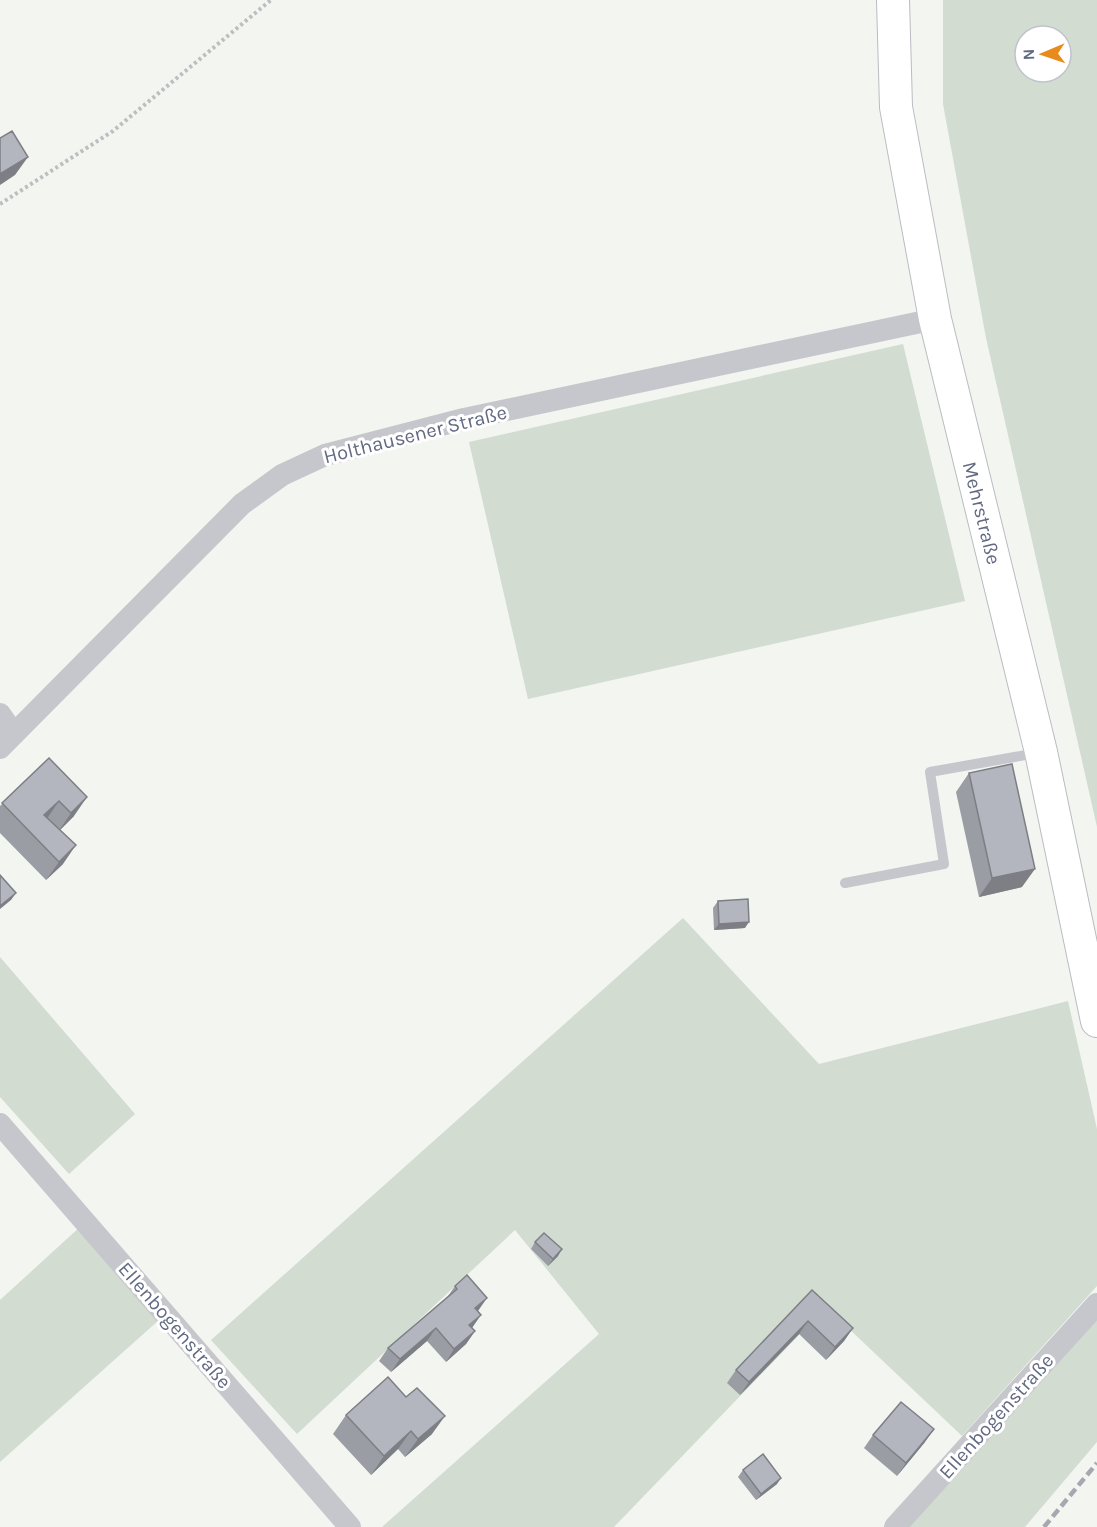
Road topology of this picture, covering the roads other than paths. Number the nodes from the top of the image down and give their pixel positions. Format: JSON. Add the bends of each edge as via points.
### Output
{"nodes":[{"id":1,"x":893,"y":0,"type":"edge"},
{"id":2,"x":935,"y":319,"type":"junction"},
{"id":3,"x":0,"y":714,"type":"edge"},
{"id":4,"x":7,"y":741,"type":"edge"},
{"id":5,"x":1041,"y":752,"type":"junction"},
{"id":6,"x":845,"y":883,"type":"dead end"},
{"id":7,"x":1097,"y":1021,"type":"edge"},
{"id":8,"x":0,"y":1124,"type":"edge"},
{"id":9,"x":1097,"y":1304,"type":"edge"},
{"id":10,"x":350,"y":1527,"type":"edge"},
{"id":11,"x":895,"y":1527,"type":"edge"}],
"edges":[{"from":1,"to":2,"type":"street","name":"Mehrstraße","via":[[896,107]]},
{"from":2,"to":4,"type":"street","name":"Holthausener Straße","via":[[464,419],[325,455],[282,475],[243,504]]},
{"from":2,"to":5,"type":"street","name":"Mehrstraße"},
{"from":3,"to":4,"type":"street"},
{"from":5,"to":6,"type":"lane","via":[[930,772],[944,864]]},
{"from":5,"to":7,"type":"street","name":"Mehrstraße"},
{"from":8,"to":10,"type":"street","name":"Ellenbogenstraße"},
{"from":9,"to":11,"type":"street","name":"Ellenbogenstraße"}]}
